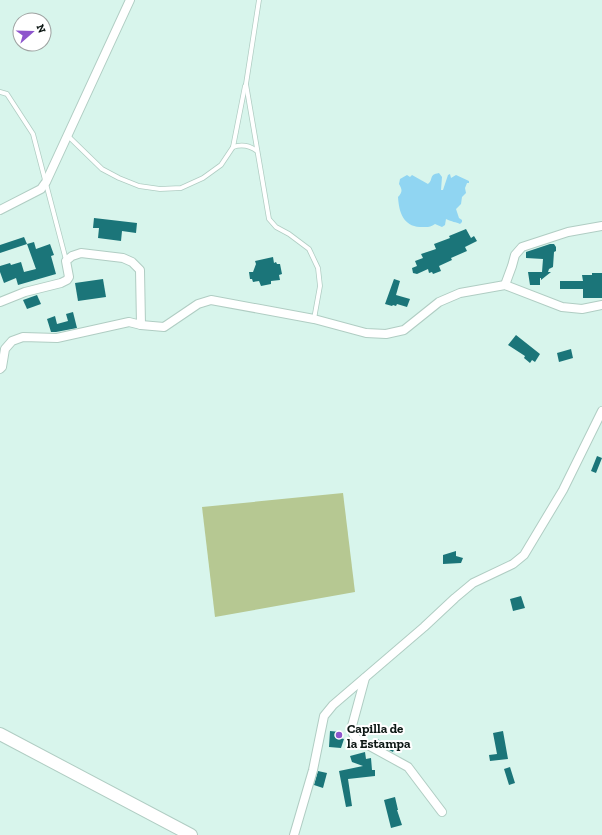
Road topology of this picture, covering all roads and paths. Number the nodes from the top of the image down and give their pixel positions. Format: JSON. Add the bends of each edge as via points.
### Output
{"nodes":[{"id":1,"x":130,"y":0,"type":"edge"},
{"id":2,"x":259,"y":0,"type":"edge"},
{"id":3,"x":246,"y":84,"type":"junction"},
{"id":4,"x":0,"y":92,"type":"edge"},
{"id":5,"x":67,"y":135,"type":"junction"},
{"id":6,"x":233,"y":147,"type":"junction"},
{"id":7,"x":257,"y":151,"type":"junction"},
{"id":8,"x":46,"y":182,"type":"junction"},
{"id":9,"x":0,"y":210,"type":"edge"},
{"id":10,"x":602,"y":226,"type":"edge"},
{"id":11,"x":66,"y":261,"type":"junction"},
{"id":12,"x":504,"y":285,"type":"junction"},
{"id":13,"x":0,"y":302,"type":"edge"},
{"id":14,"x":602,"y":305,"type":"edge"},
{"id":15,"x":314,"y":319,"type":"junction"},
{"id":16,"x":141,"y":325,"type":"junction"},
{"id":17,"x":0,"y":369,"type":"edge"},
{"id":18,"x":602,"y":411,"type":"edge"},
{"id":19,"x":365,"y":678,"type":"junction"},
{"id":20,"x":0,"y":734,"type":"edge"},
{"id":21,"x":442,"y":812,"type":"dead end"},
{"id":22,"x":187,"y":833,"type":"edge"},
{"id":23,"x":294,"y":833,"type":"edge"},
{"id":24,"x":198,"y":835,"type":"edge"},
{"id":25,"x":286,"y":835,"type":"edge"}],
"edges":[{"from":1,"to":5,"type":"street"},
{"from":2,"to":3,"type":"lane"},
{"from":3,"to":6,"type":"lane"},
{"from":3,"to":7,"type":"lane"},
{"from":4,"to":8,"type":"lane","via":[[7,94],[33,134]]},
{"from":5,"to":6,"type":"lane","via":[[102,169],[139,186],[160,189],[181,188],[203,178],[221,165]]},
{"from":5,"to":8,"type":"street"},
{"from":6,"to":7,"type":"lane","via":[[250,146]]},
{"from":7,"to":15,"type":"lane","via":[[269,219],[276,227],[309,249],[318,268],[320,286]]},
{"from":8,"to":9,"type":"street","via":[[41,189]]},
{"from":8,"to":11,"type":"lane"},
{"from":10,"to":12,"type":"street","via":[[568,232],[522,247],[515,255]]},
{"from":11,"to":13,"type":"street","via":[[69,277],[67,280]]},
{"from":11,"to":16,"type":"street","via":[[81,253],[123,258],[132,262],[140,270]]},
{"from":12,"to":14,"type":"street","via":[[562,307],[582,309]]},
{"from":12,"to":15,"type":"street","via":[[460,293],[439,302],[404,330],[386,334],[366,333]]},
{"from":15,"to":16,"type":"street","via":[[212,300],[198,304],[164,327]]},
{"from":16,"to":17,"type":"street","via":[[129,322],[57,338],[23,337],[12,341],[5,349]]},
{"from":18,"to":19,"type":"street","via":[[563,490],[524,555],[513,564],[473,583]]},
{"from":19,"to":21,"type":"street","via":[[352,726],[353,734],[357,739],[408,767]]},
{"from":19,"to":23,"type":"street","via":[[324,716],[313,770]]},
{"from":20,"to":22,"type":"main road"},
{"from":22,"to":24,"type":"street"},
{"from":23,"to":25,"type":"street"}]}
